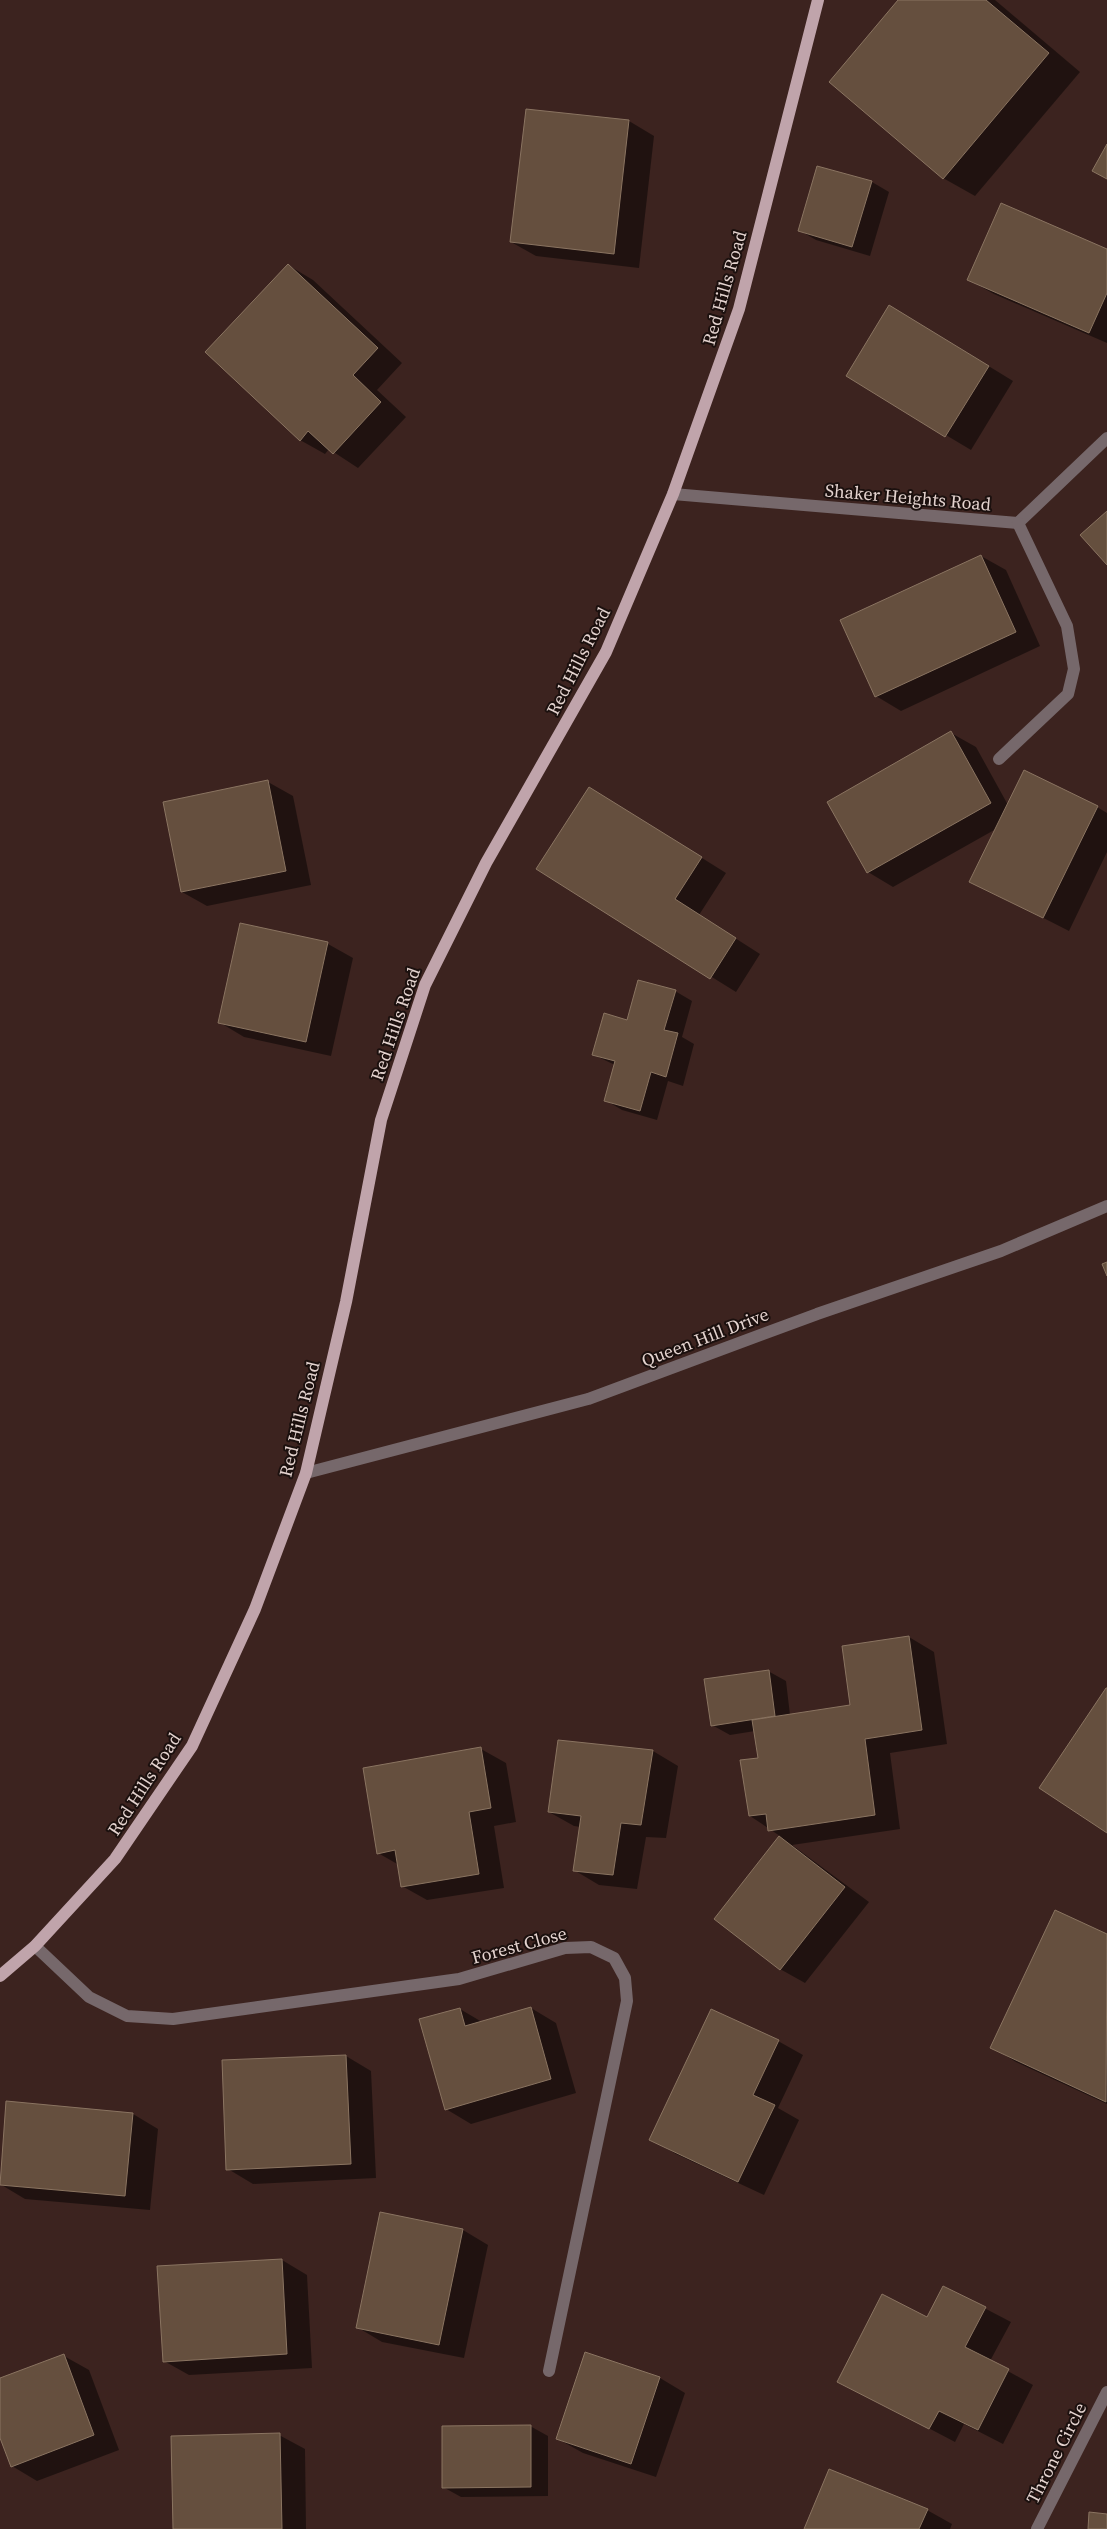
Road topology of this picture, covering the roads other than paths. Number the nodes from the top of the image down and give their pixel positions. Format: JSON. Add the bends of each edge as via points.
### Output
{"nodes":[{"id":1,"x":818,"y":0,"type":"edge"},
{"id":2,"x":1107,"y":438,"type":"edge"},
{"id":3,"x":673,"y":494,"type":"junction"},
{"id":4,"x":1018,"y":523,"type":"junction"},
{"id":5,"x":999,"y":759,"type":"dead end"},
{"id":6,"x":1107,"y":1206,"type":"edge"},
{"id":7,"x":306,"y":1474,"type":"junction"},
{"id":8,"x":35,"y":1946,"type":"junction"},
{"id":9,"x":0,"y":1976,"type":"edge"},
{"id":10,"x":549,"y":2371,"type":"dead end"},
{"id":11,"x":1107,"y":2392,"type":"edge"},
{"id":12,"x":1037,"y":2529,"type":"edge"}],
"edges":[{"from":1,"to":3,"type":"main road","name":"Red Hills Road","via":[[739,309]]},
{"from":2,"to":4,"type":"street"},
{"from":3,"to":4,"type":"street","name":"Shaker Heights Road"},
{"from":3,"to":7,"type":"main road","name":"Red Hills Road","via":[[606,652],[486,863],[425,985],[381,1120],[346,1302]]},
{"from":4,"to":5,"type":"street","via":[[1067,626],[1074,669],[1068,694]]},
{"from":6,"to":7,"type":"street","name":"Queen Hill Drive","via":[[1001,1251],[817,1314],[588,1399]]},
{"from":7,"to":8,"type":"main road","name":"Red Hills Road","via":[[256,1609],[192,1746],[115,1859]]},
{"from":8,"to":9,"type":"main road","name":"Red Hills Road"},
{"from":8,"to":10,"type":"street","name":"Forest Close","via":[[89,1997],[127,2016],[173,2019],[459,1979],[565,1948],[591,1947],[614,1958],[625,1978],[627,2001]]},
{"from":11,"to":12,"type":"street","name":"Throne Circle"}]}
